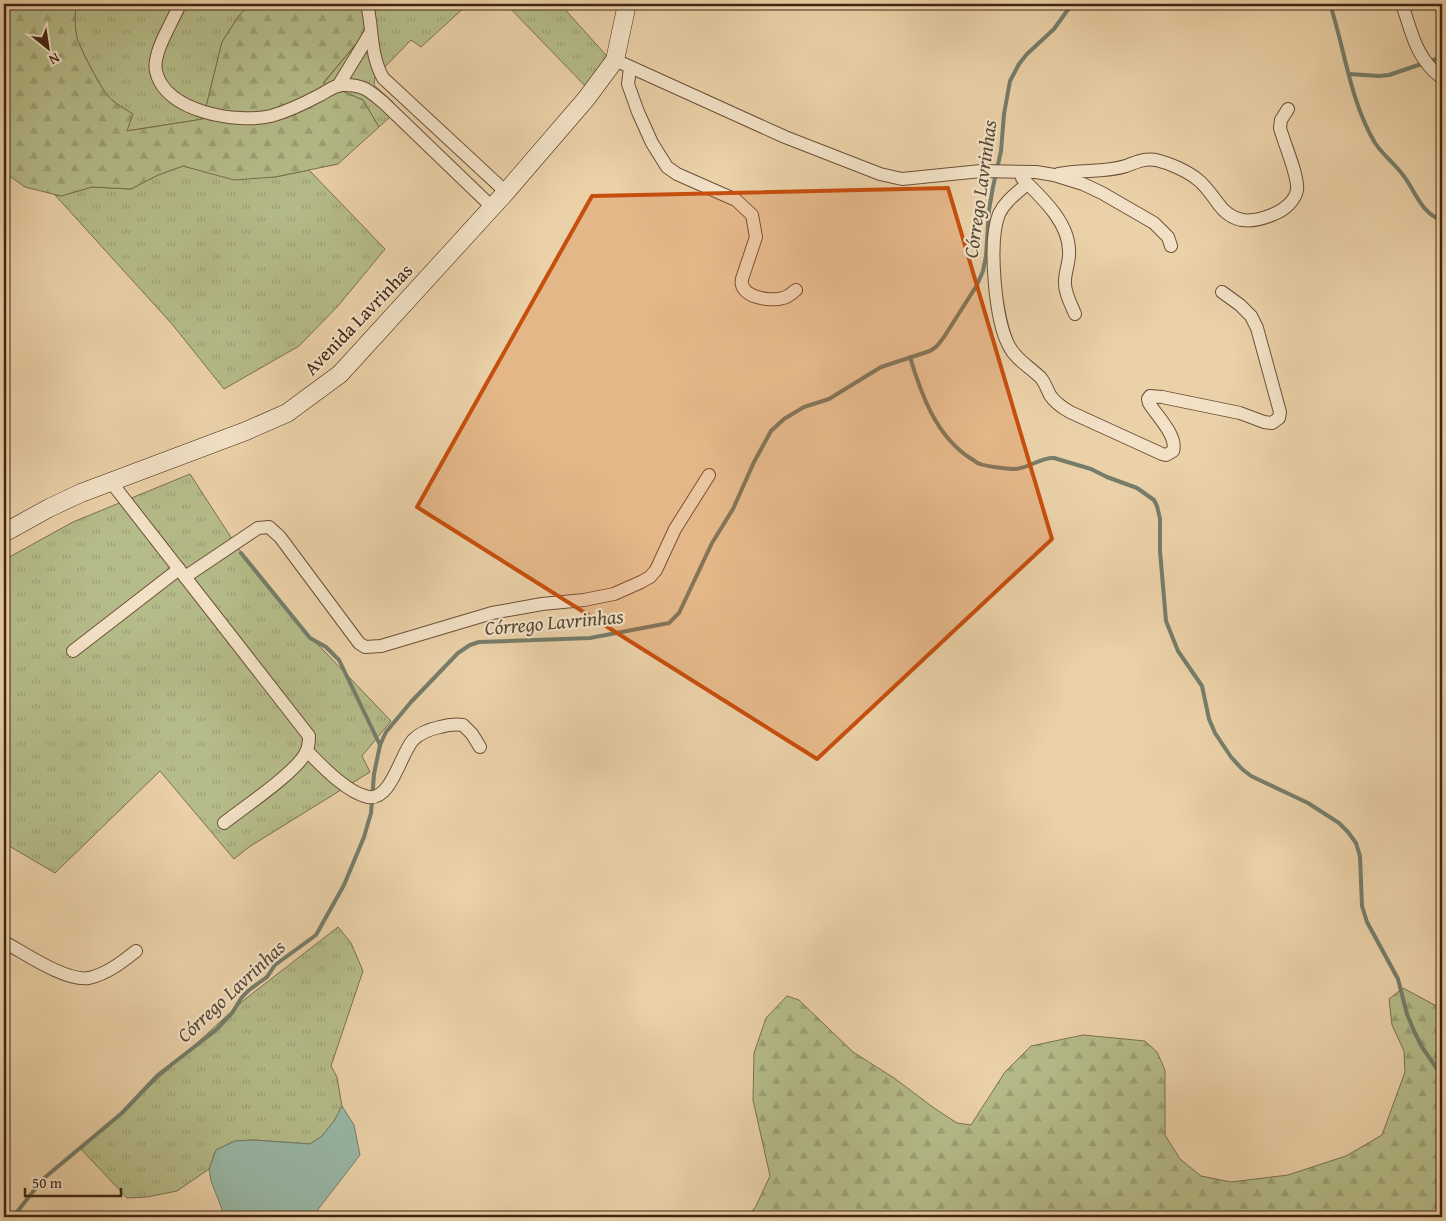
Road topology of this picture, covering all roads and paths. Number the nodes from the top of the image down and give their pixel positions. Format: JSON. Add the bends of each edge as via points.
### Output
{"nodes":[{"id":1,"x":180,"y":4,"type":"edge"},
{"id":2,"x":367,"y":4,"type":"edge"},
{"id":3,"x":627,"y":4,"type":"edge"},
{"id":4,"x":1402,"y":4,"type":"edge"},
{"id":5,"x":371,"y":32,"type":"junction"},
{"id":6,"x":623,"y":64,"type":"junction"},
{"id":7,"x":1442,"y":78,"type":"edge"},
{"id":8,"x":338,"y":86,"type":"junction"},
{"id":9,"x":1288,"y":109,"type":"dead end"},
{"id":10,"x":1015,"y":171,"type":"junction"},
{"id":11,"x":1054,"y":175,"type":"junction"},
{"id":12,"x":1028,"y":184,"type":"junction"},
{"id":13,"x":506,"y":192,"type":"junction"},
{"id":14,"x":492,"y":207,"type":"junction"},
{"id":15,"x":1171,"y":246,"type":"dead end"},
{"id":16,"x":796,"y":290,"type":"dead end"},
{"id":17,"x":1222,"y":292,"type":"dead end"},
{"id":18,"x":1075,"y":314,"type":"dead end"},
{"id":19,"x":710,"y":475,"type":"dead end"},
{"id":20,"x":111,"y":482,"type":"junction"},
{"id":21,"x":4,"y":533,"type":"edge"},
{"id":22,"x":182,"y":573,"type":"junction"},
{"id":23,"x":73,"y":651,"type":"dead end"},
{"id":24,"x":480,"y":747,"type":"dead end"},
{"id":25,"x":307,"y":751,"type":"junction"},
{"id":26,"x":224,"y":823,"type":"dead end"},
{"id":27,"x":4,"y":942,"type":"edge"},
{"id":28,"x":136,"y":951,"type":"dead end"}],
"edges":[{"from":1,"to":8,"type":"street","via":[[156,57],[161,85],[173,98],[225,118],[250,119],[294,108]]},
{"from":2,"to":5,"type":"street"},
{"from":3,"to":6,"type":"street"},
{"from":4,"to":7,"type":"street","via":[[1417,49]]},
{"from":5,"to":8,"type":"street"},
{"from":5,"to":13,"type":"street","via":[[376,66],[383,78]]},
{"from":6,"to":10,"type":"street","via":[[785,137],[880,174],[902,178]]},
{"from":6,"to":13,"type":"street","name":"Avenida Lavrinhas","via":[[586,99]]},
{"from":6,"to":16,"type":"street","via":[[638,112],[652,144],[667,167],[736,200],[752,215],[756,238],[742,279],[743,288],[766,299],[782,299]]},
{"from":8,"to":14,"type":"street","via":[[358,85],[371,92]]},
{"from":9,"to":11,"type":"street","via":[[1283,114],[1280,128],[1296,180],[1296,191],[1291,202],[1266,217],[1233,218],[1197,179],[1157,160],[1138,161],[1098,172]]},
{"from":10,"to":11,"type":"street"},
{"from":10,"to":12,"type":"street"},
{"from":11,"to":15,"type":"street","via":[[1102,192],[1154,223],[1168,237]]},
{"from":12,"to":17,"type":"street","via":[[1004,204],[995,229],[994,287],[998,312],[1013,353],[1040,377],[1052,397],[1070,412],[1166,455],[1173,451],[1174,444],[1149,403],[1150,396],[1240,413],[1272,423],[1280,412],[1257,328],[1240,304]]},
{"from":12,"to":18,"type":"street","via":[[1054,213],[1066,236],[1070,250],[1065,282]]},
{"from":13,"to":14,"type":"street","name":"Avenida Lavrinhas"},
{"from":14,"to":20,"type":"street","name":"Avenida Lavrinhas","via":[[340,374],[317,393],[287,413]]},
{"from":19,"to":22,"type":"street","via":[[675,529],[656,570],[641,582],[614,594],[492,613],[381,646],[359,644],[280,537],[268,527],[258,528]]},
{"from":20,"to":21,"type":"street","name":"Avenida Lavrinhas","via":[[49,508]]},
{"from":20,"to":22,"type":"street"},
{"from":22,"to":23,"type":"street"},
{"from":22,"to":25,"type":"street","via":[[307,731]]},
{"from":24,"to":25,"type":"street","via":[[463,725],[441,726],[424,732],[406,749],[386,789],[377,796],[366,796],[336,778]]},
{"from":25,"to":26,"type":"street","via":[[288,773]]},
{"from":27,"to":28,"type":"street","via":[[70,977],[80,978],[90,978],[112,968]]}]}
